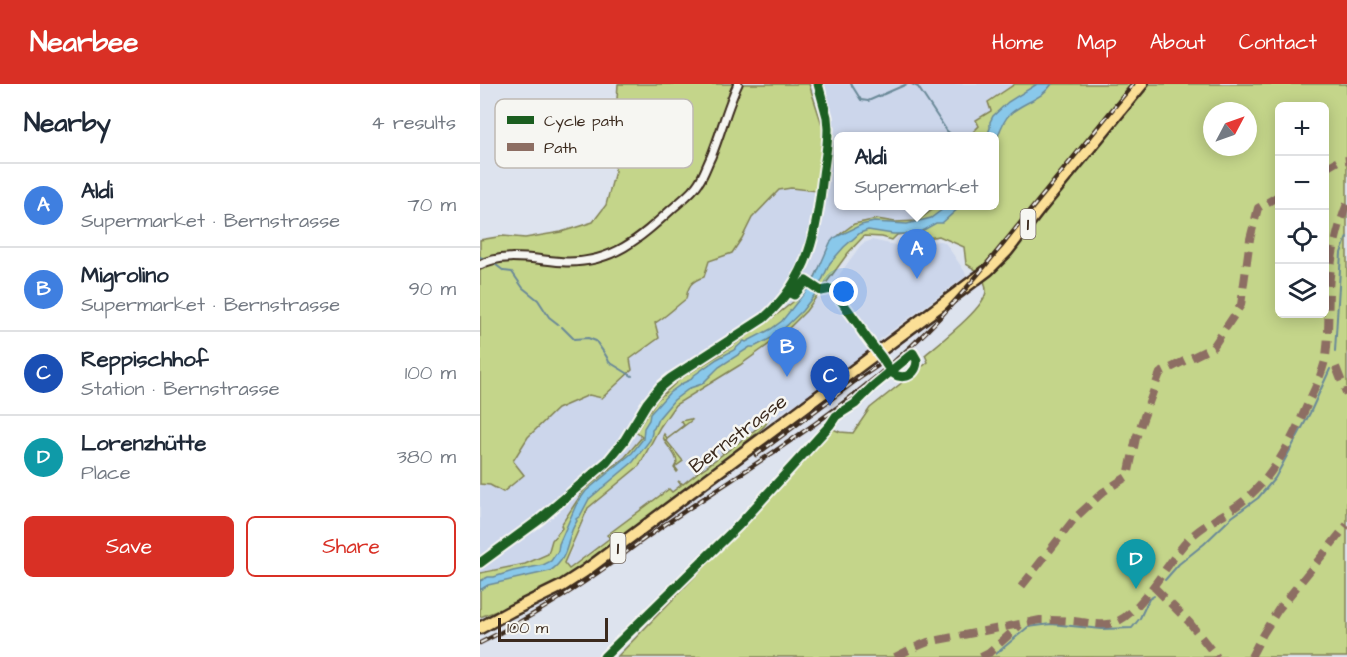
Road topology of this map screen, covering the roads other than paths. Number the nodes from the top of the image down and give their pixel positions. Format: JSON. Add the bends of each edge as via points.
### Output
{"nodes":[{"id":1,"x":738,"y":84,"type":"edge"},
{"id":2,"x":818,"y":84,"type":"edge"},
{"id":3,"x":1142,"y":84,"type":"edge"},
{"id":4,"x":480,"y":265,"type":"edge"},
{"id":5,"x":480,"y":563,"type":"edge"},
{"id":6,"x":511,"y":611,"type":"junction"},
{"id":7,"x":480,"y":620,"type":"edge"},
{"id":8,"x":480,"y":628,"type":"edge"}],
"edges":[{"from":1,"to":4,"type":"street","via":[[699,183],[632,244],[588,261],[498,258]]},
{"from":2,"to":5,"type":"street","via":[[828,129],[817,222],[810,250],[788,292],[764,318],[660,387],[607,462],[539,520]]},
{"from":3,"to":6,"type":"main road","name":"Bernstrasse","number":"1","via":[[1007,251],[987,270],[601,560],[562,586]]},
{"from":6,"to":7,"type":"main road","name":"Bernstrasse","number":"1"},
{"from":6,"to":8,"type":"main road","name":"Bernstrasse","number":"1"}]}
